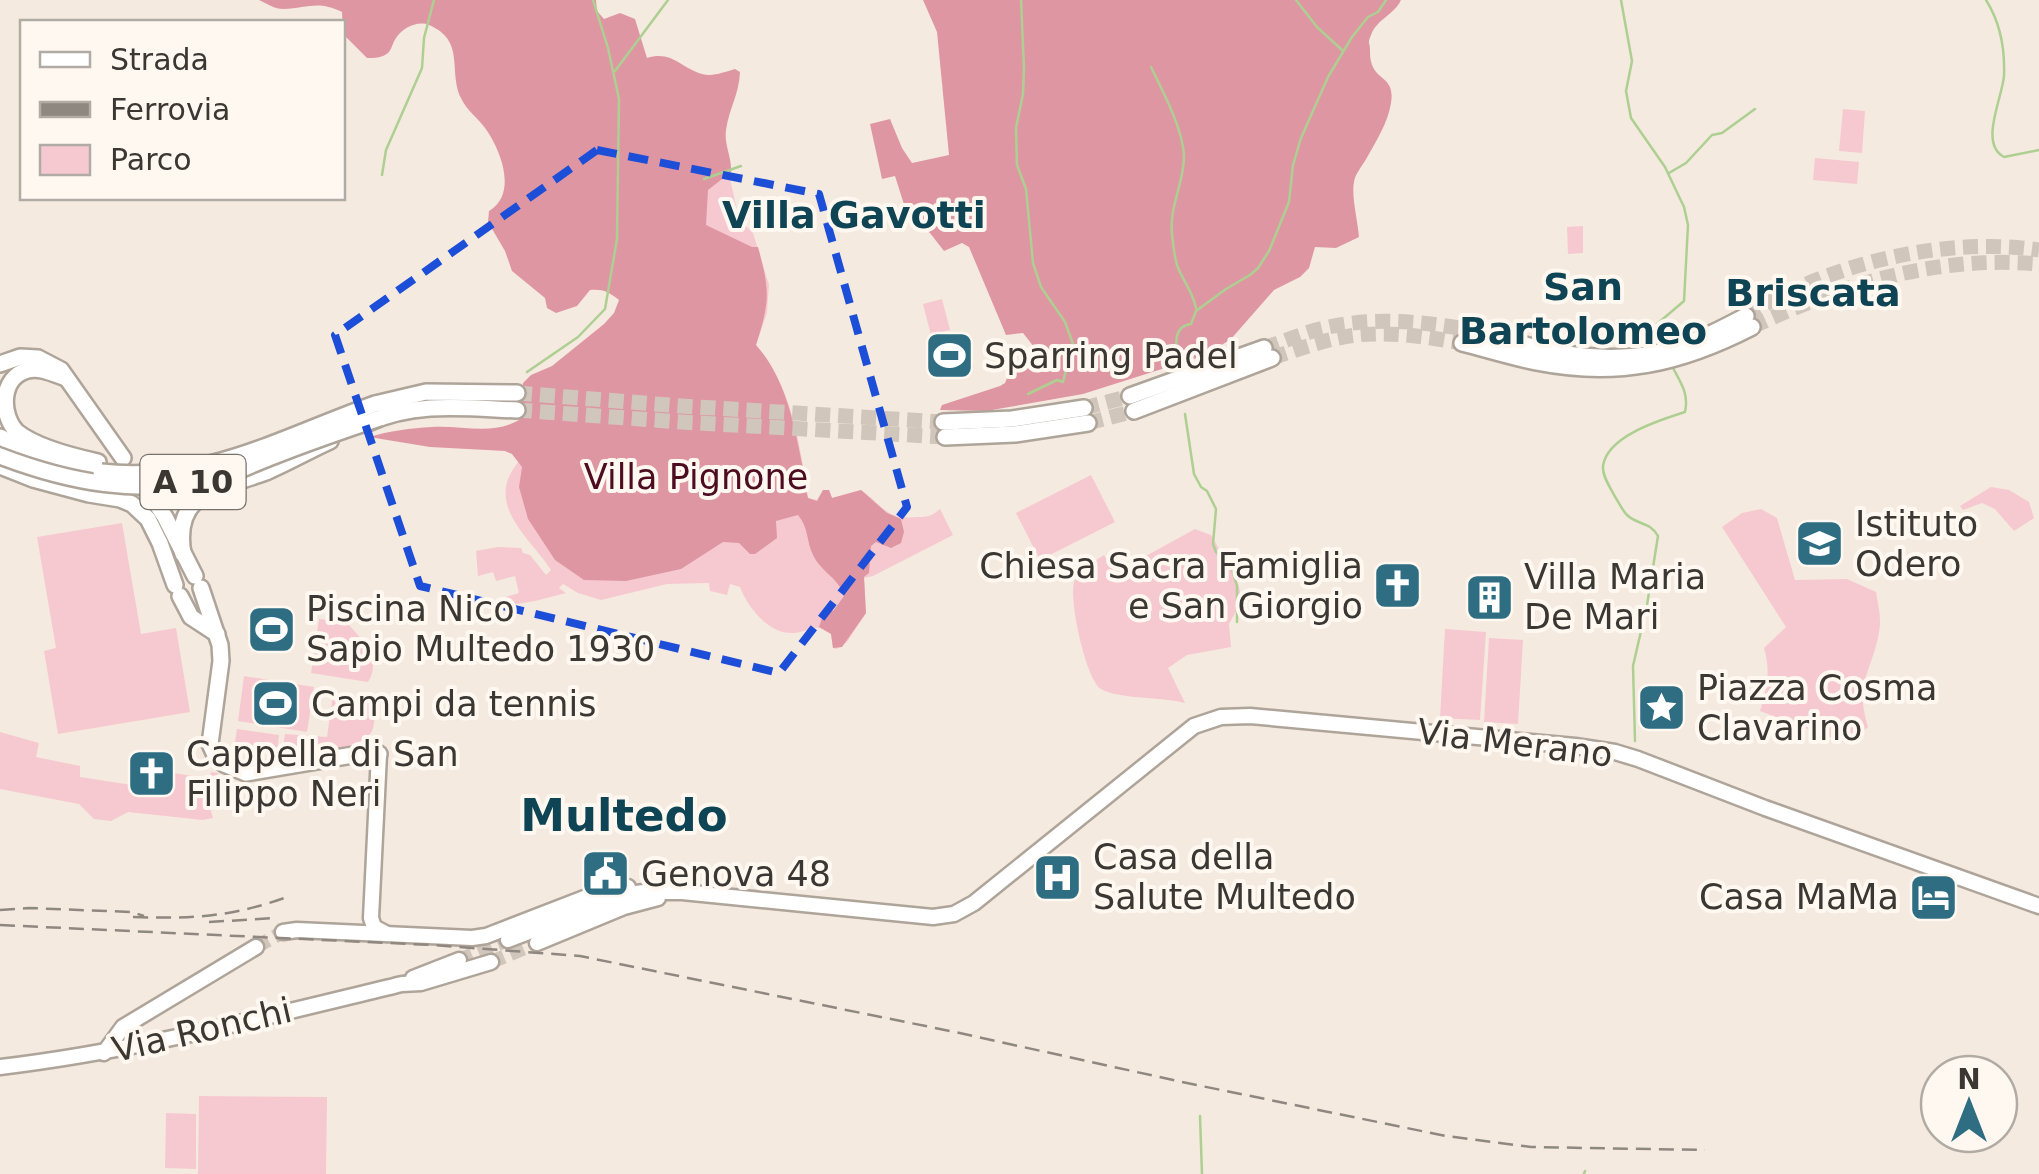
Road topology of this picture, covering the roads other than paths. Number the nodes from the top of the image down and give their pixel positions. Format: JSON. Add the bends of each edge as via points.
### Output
{"nodes":[{"id":1,"x":1749,"y":322,"type":"tunnel mouth"},
{"id":2,"x":1466,"y":336,"type":"tunnel mouth"},
{"id":3,"x":1268,"y":353,"type":"tunnel mouth"},
{"id":4,"x":2,"y":362,"type":"edge"},
{"id":5,"x":66,"y":378,"type":"junction"},
{"id":6,"x":517,"y":402,"type":"tunnel mouth"},
{"id":7,"x":1132,"y":403,"type":"tunnel mouth"},
{"id":8,"x":377,"y":410,"type":"junction"},
{"id":9,"x":1086,"y":415,"type":"tunnel mouth"},
{"id":10,"x":944,"y":430,"type":"tunnel mouth"},
{"id":11,"x":0,"y":436,"type":"edge"},
{"id":12,"x":0,"y":456,"type":"edge"},
{"id":13,"x":123,"y":458,"type":"dead end"},
{"id":14,"x":0,"y":466,"type":"edge"},
{"id":15,"x":100,"y":467,"type":"junction"},
{"id":16,"x":152,"y":497,"type":"dead end"},
{"id":17,"x":165,"y":517,"type":"junction"},
{"id":18,"x":160,"y":543,"type":"junction"},
{"id":19,"x":184,"y":554,"type":"junction"},
{"id":20,"x":217,"y":634,"type":"junction"},
{"id":21,"x":379,"y":754,"type":"joint"},
{"id":22,"x":672,"y":892,"type":"junction"},
{"id":23,"x":580,"y":906,"type":"junction"},
{"id":24,"x":2039,"y":906,"type":"edge"},
{"id":25,"x":372,"y":918,"type":"junction"},
{"id":26,"x":283,"y":932,"type":"tunnel mouth"},
{"id":27,"x":347,"y":932,"type":"junction"},
{"id":28,"x":390,"y":935,"type":"junction"},
{"id":29,"x":553,"y":936,"type":"junction"},
{"id":30,"x":508,"y":940,"type":"tunnel mouth"},
{"id":31,"x":537,"y":943,"type":"tunnel mouth"},
{"id":32,"x":256,"y":947,"type":"tunnel mouth"},
{"id":33,"x":459,"y":960,"type":"tunnel mouth"},
{"id":34,"x":491,"y":962,"type":"tunnel mouth"},
{"id":35,"x":402,"y":984,"type":"junction"},
{"id":36,"x":123,"y":1027,"type":"junction"},
{"id":37,"x":136,"y":1047,"type":"junction"},
{"id":38,"x":104,"y":1053,"type":"junction"},
{"id":39,"x":0,"y":1067,"type":"edge"}],
"edges":[{"from":1,"to":2,"type":"highway","via":[[1673,349],[1630,356],[1574,357]]},
{"from":3,"to":7,"type":"highway"},
{"from":4,"to":5,"type":"highway","via":[[38,358]]},
{"from":5,"to":13,"type":"highway"},
{"from":5,"to":15,"type":"highway","via":[[27,370],[12,378],[2,406],[7,420],[16,432]]},
{"from":6,"to":8,"type":"highway","number":"A 10","via":[[426,392]]},
{"from":8,"to":12,"type":"highway","number":"A 10","bridge":true,"via":[[216,478],[176,484],[100,485]]},
{"from":8,"to":15,"type":"highway","number":"A 10","bridge":true,"via":[[209,466],[124,475]]},
{"from":8,"to":19,"type":"highway","bridge":true,"via":[[265,472],[200,496],[182,526]]},
{"from":9,"to":10,"type":"highway","via":[[1014,434]]},
{"from":11,"to":15,"type":"highway","number":"A 10","via":[[78,468]]},
{"from":14,"to":18,"type":"highway","via":[[132,504]]},
{"from":16,"to":17,"type":"highway"},
{"from":17,"to":18,"type":"highway"},
{"from":17,"to":19,"type":"highway"},
{"from":18,"to":20,"type":"highway","via":[[191,618]]},
{"from":19,"to":20,"type":"highway"},
{"from":20,"to":21,"type":"highway","via":[[221,660],[210,744],[232,769]]},
{"from":21,"to":25,"type":"main road"},
{"from":22,"to":23,"type":"main road","name":"Via Merano","via":[[630,886],[597,893]]},
{"from":22,"to":24,"type":"main road","name":"Via Merano","via":[[954,914],[1194,726],[1250,716],[1614,752]]},
{"from":22,"to":29,"type":"main road"},
{"from":23,"to":28,"type":"main road","via":[[486,936]]},
{"from":23,"to":29,"type":"main road","via":[[584,917]]},
{"from":23,"to":30,"type":"main road"},
{"from":25,"to":27,"type":"main road","via":[[368,927]]},
{"from":25,"to":28,"type":"main road","via":[[374,927]]},
{"from":26,"to":27,"type":"main road"},
{"from":27,"to":28,"type":"main road"},
{"from":29,"to":31,"type":"main road"},
{"from":32,"to":36,"type":"main road"},
{"from":33,"to":35,"type":"main road","name":"Via Ronchi"},
{"from":34,"to":35,"type":"main road","name":"Via Ronchi"},
{"from":35,"to":37,"type":"main road","name":"Via Ronchi"},
{"from":36,"to":37,"type":"main road","via":[[122,1038]]},
{"from":36,"to":38,"type":"main road"},
{"from":37,"to":38,"type":"main road","name":"Via Ronchi"},
{"from":38,"to":39,"type":"main road","name":"Via Ronchi"}]}
